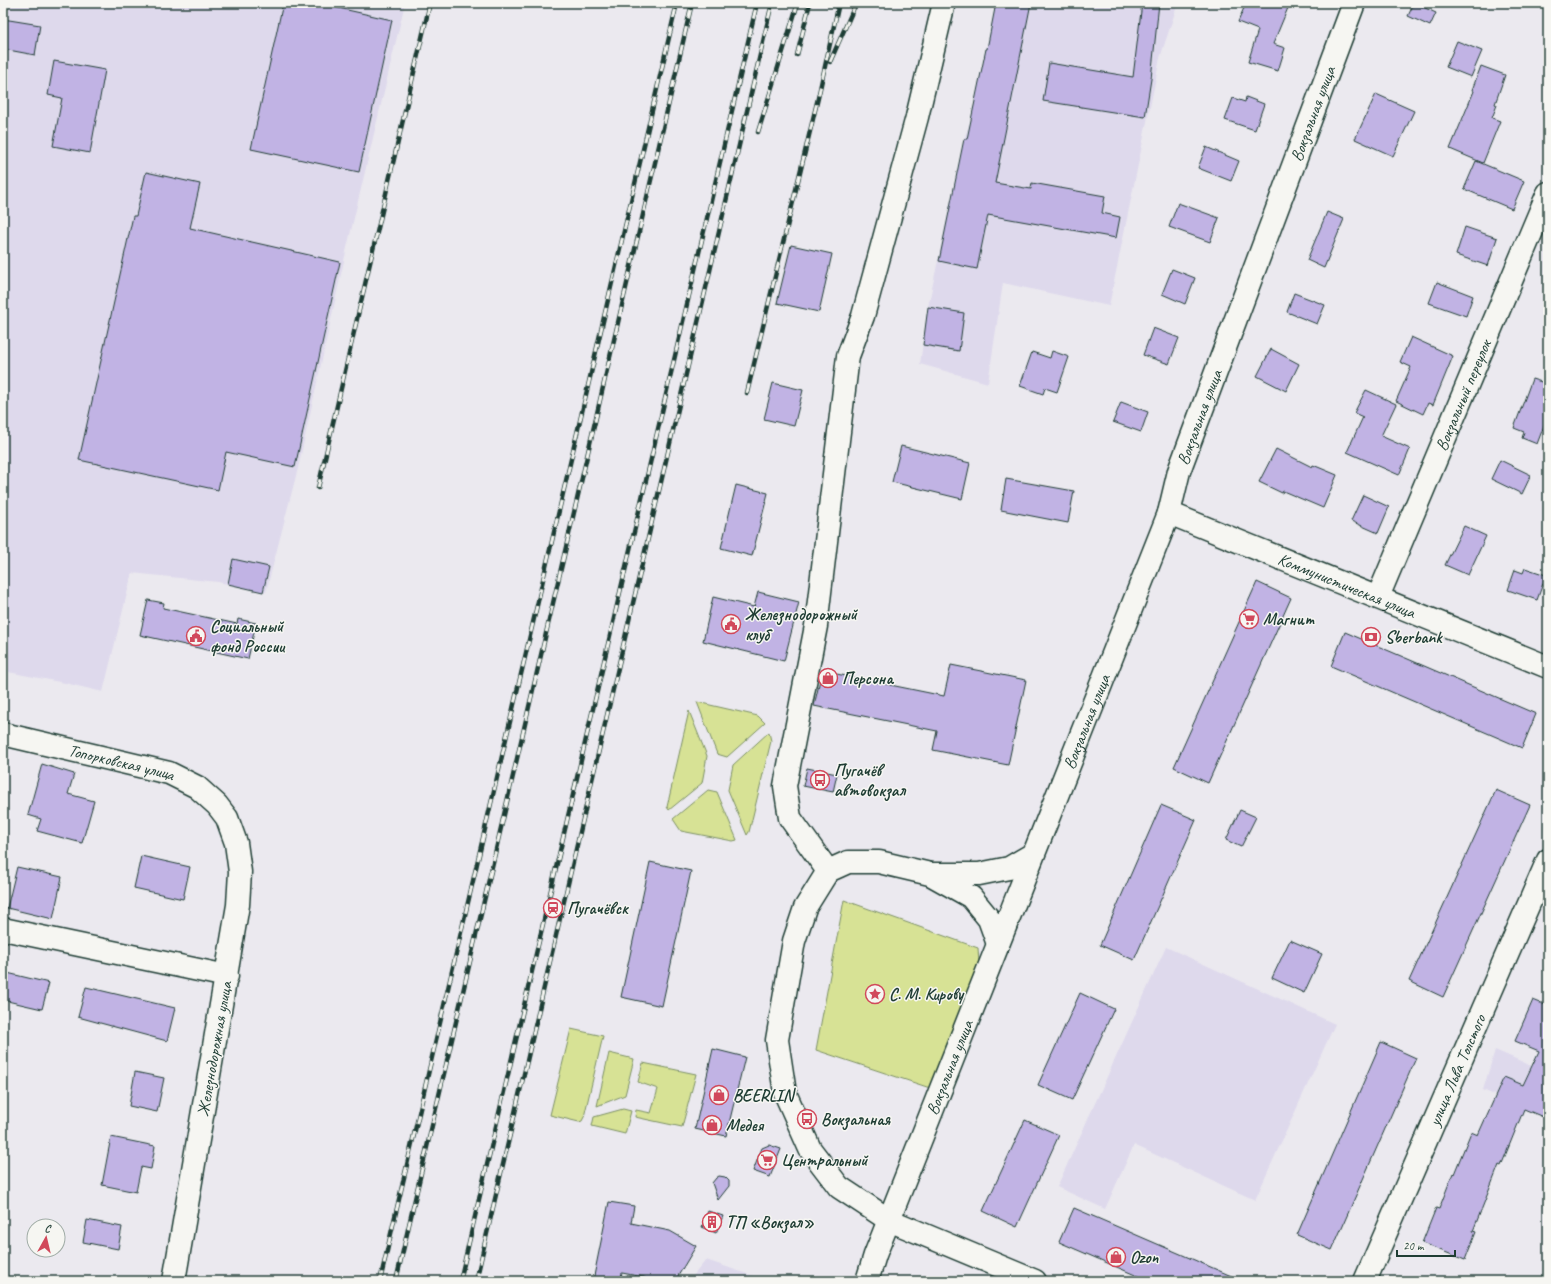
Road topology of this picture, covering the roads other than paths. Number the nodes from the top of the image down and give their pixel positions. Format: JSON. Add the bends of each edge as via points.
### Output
{"nodes":[{"id":1,"x":944,"y":3,"type":"edge"},
{"id":2,"x":1354,"y":3,"type":"edge"},
{"id":3,"x":1548,"y":193,"type":"edge"},
{"id":4,"x":1169,"y":513,"type":"junction"},
{"id":5,"x":1378,"y":597,"type":"junction"},
{"id":6,"x":1548,"y":667,"type":"edge"},
{"id":7,"x":3,"y":734,"type":"edge"},
{"id":8,"x":227,"y":818,"type":"joint"},
{"id":9,"x":1033,"y":854,"type":"junction"},
{"id":10,"x":1548,"y":860,"type":"edge"},
{"id":11,"x":828,"y":871,"type":"junction"},
{"id":12,"x":930,"y":874,"type":"junction"},
{"id":13,"x":3,"y":929,"type":"edge"},
{"id":14,"x":998,"y":944,"type":"junction"},
{"id":15,"x":227,"y":976,"type":"junction"},
{"id":16,"x":889,"y":1220,"type":"junction"},
{"id":17,"x":174,"y":1281,"type":"edge"},
{"id":18,"x":867,"y":1281,"type":"edge"},
{"id":19,"x":1035,"y":1281,"type":"edge"},
{"id":20,"x":1365,"y":1281,"type":"edge"}],
"edges":[{"from":1,"to":11,"type":"street","via":[[917,117],[867,301],[848,356],[816,626],[785,786],[790,818]]},
{"from":2,"to":4,"type":"street","name":"Вокзальная улица","via":[[1182,464]]},
{"from":3,"to":5,"type":"street","name":"Вокзальный переулок"},
{"from":4,"to":5,"type":"street","name":"Коммунистическая улица"},
{"from":4,"to":9,"type":"street","name":"Вокзальная улица"},
{"from":5,"to":6,"type":"street","name":"Коммунистическая улица"},
{"from":7,"to":8,"type":"street","name":"Топорковская улица","via":[[169,773],[197,787],[217,804]]},
{"from":8,"to":15,"type":"street","name":"Железнодорожная улица","via":[[236,843],[240,872],[238,905]]},
{"from":9,"to":12,"type":"street","via":[[1009,868],[979,874]]},
{"from":9,"to":14,"type":"street","name":"Вокзальная улица"},
{"from":10,"to":20,"type":"street","name":"улица Льва Толстого"},
{"from":11,"to":12,"type":"street","via":[[848,862],[879,862]]},
{"from":11,"to":16,"type":"street","via":[[805,908],[794,941],[777,1040],[785,1093],[810,1149],[839,1187]]},
{"from":12,"to":14,"type":"street","via":[[971,897],[989,919]]},
{"from":13,"to":15,"type":"street"},
{"from":14,"to":16,"type":"street","name":"Вокзальная улица"},
{"from":15,"to":17,"type":"street","name":"Железнодорожная улица"},
{"from":16,"to":18,"type":"street","name":"Вокзальная улица"},
{"from":16,"to":19,"type":"street"}]}
